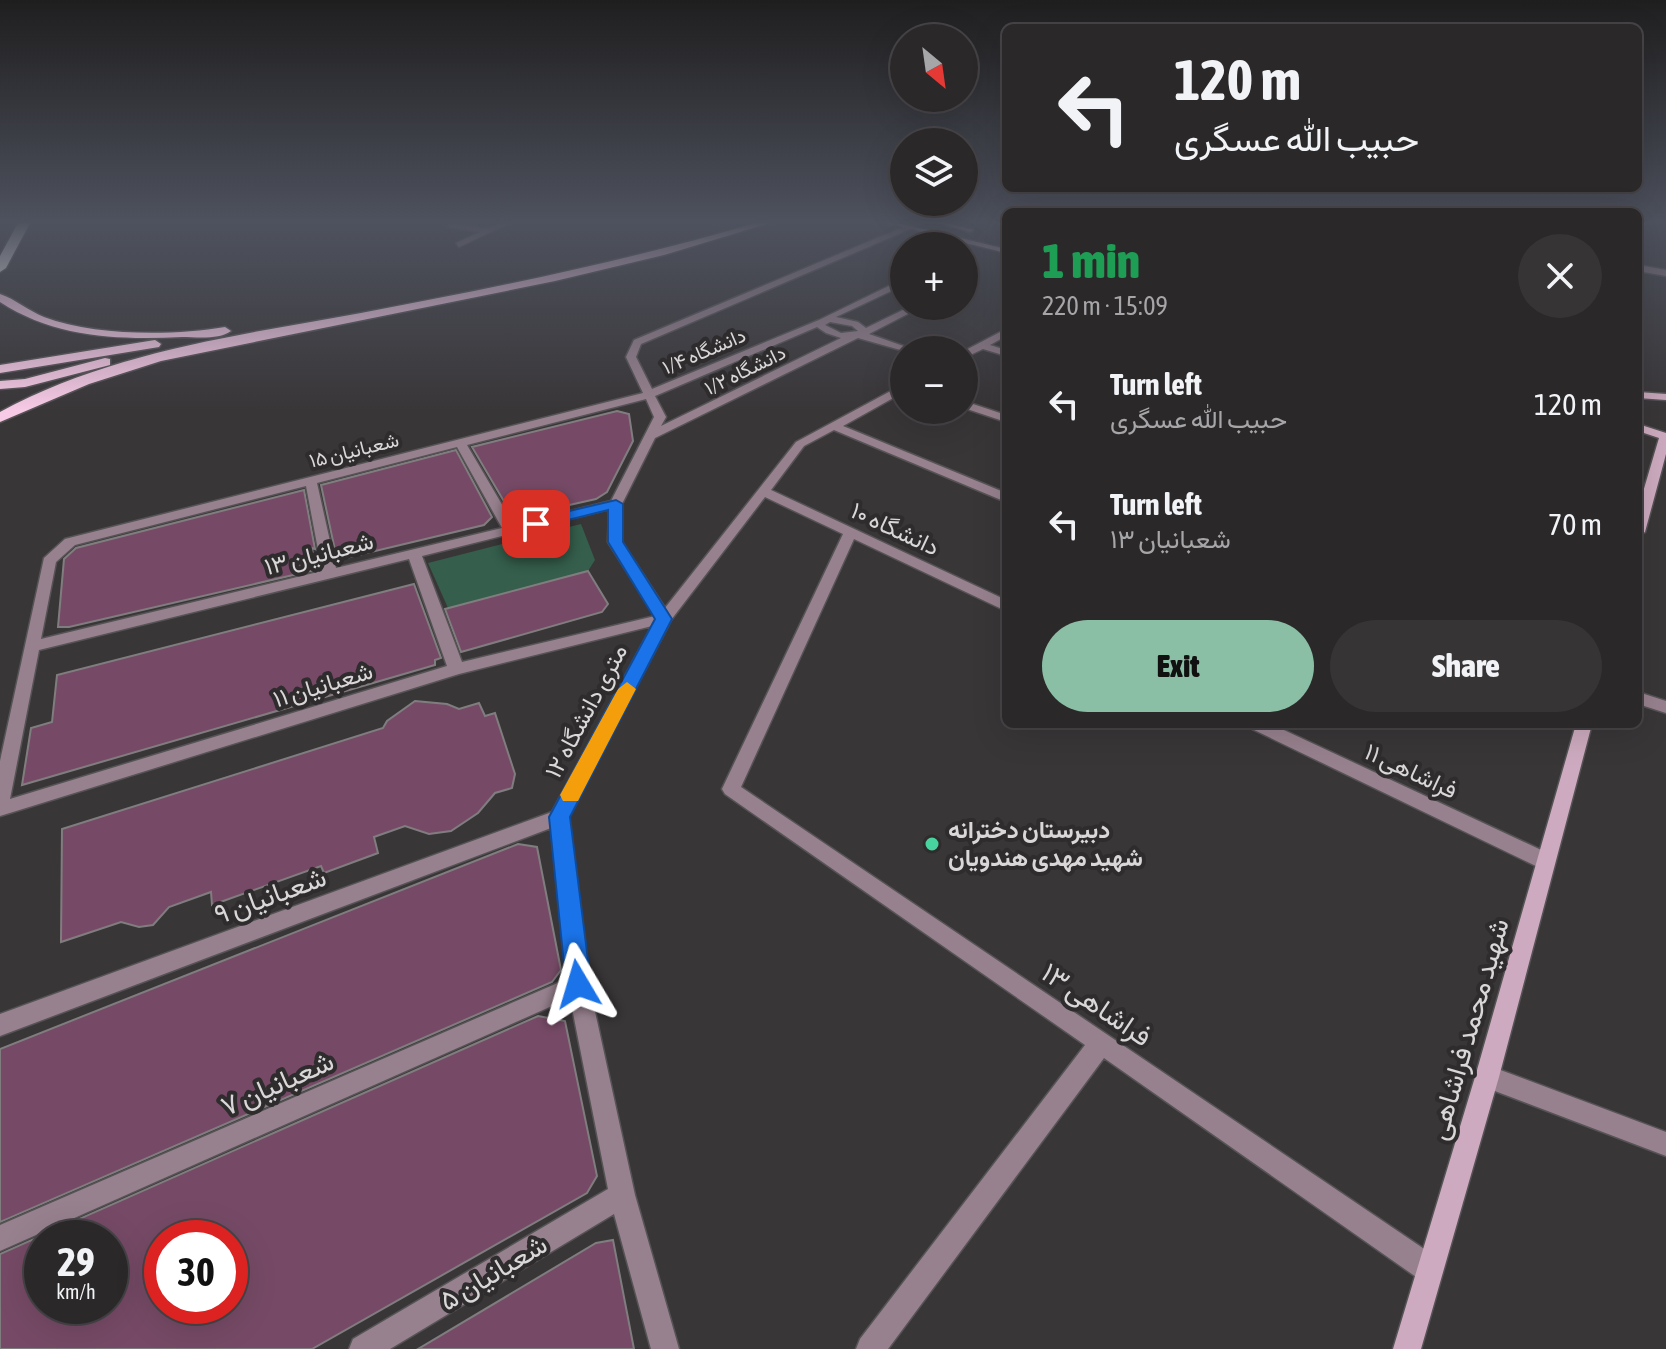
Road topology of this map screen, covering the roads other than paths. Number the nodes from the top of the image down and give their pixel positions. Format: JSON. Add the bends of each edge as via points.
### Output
{"nodes":[{"id":1,"x":462,"y":286,"type":"edge"},
{"id":2,"x":503,"y":286,"type":"edge"},
{"id":3,"x":771,"y":286,"type":"edge"},
{"id":4,"x":890,"y":289,"type":"edge"},
{"id":5,"x":0,"y":297,"type":"edge"},
{"id":6,"x":890,"y":320,"type":"edge"},
{"id":7,"x":821,"y":322,"type":"junction"},
{"id":8,"x":1002,"y":334,"type":"edge"},
{"id":9,"x":860,"y":335,"type":"junction"},
{"id":10,"x":218,"y":338,"type":"junction"},
{"id":11,"x":890,"y":344,"type":"edge"},
{"id":12,"x":982,"y":345,"type":"junction"},
{"id":13,"x":978,"y":347,"type":"edge"},
{"id":14,"x":1002,"y":352,"type":"edge"},
{"id":15,"x":0,"y":369,"type":"edge"},
{"id":16,"x":0,"y":385,"type":"edge"},
{"id":17,"x":648,"y":395,"type":"junction"},
{"id":18,"x":1642,"y":395,"type":"edge"},
{"id":19,"x":890,"y":396,"type":"edge"},
{"id":20,"x":1666,"y":397,"type":"edge"},
{"id":21,"x":978,"y":409,"type":"edge"},
{"id":22,"x":0,"y":418,"type":"edge"},
{"id":23,"x":1002,"y":418,"type":"edge"},
{"id":24,"x":834,"y":426,"type":"junction"},
{"id":25,"x":1642,"y":428,"type":"edge"},
{"id":26,"x":652,"y":435,"type":"junction"},
{"id":27,"x":1666,"y":437,"type":"edge"},
{"id":28,"x":461,"y":444,"type":"junction"},
{"id":29,"x":311,"y":482,"type":"junction"},
{"id":30,"x":765,"y":492,"type":"junction"},
{"id":31,"x":1002,"y":496,"type":"edge"},
{"id":32,"x":616,"y":504,"type":"junction"},
{"id":33,"x":1642,"y":518,"type":"edge"},
{"id":34,"x":510,"y":530,"type":"junction"},
{"id":35,"x":850,"y":532,"type":"junction"},
{"id":36,"x":414,"y":553,"type":"junction"},
{"id":37,"x":330,"y":574,"type":"junction"},
{"id":38,"x":1002,"y":604,"type":"edge"},
{"id":39,"x":664,"y":619,"type":"junction"},
{"id":40,"x":33,"y":646,"type":"junction"},
{"id":41,"x":456,"y":669,"type":"junction"},
{"id":42,"x":1642,"y":699,"type":"edge"},
{"id":43,"x":1666,"y":707,"type":"edge"},
{"id":44,"x":1264,"y":728,"type":"edge"},
{"id":45,"x":1583,"y":728,"type":"edge"},
{"id":46,"x":0,"y":807,"type":"edge"},
{"id":47,"x":559,"y":817,"type":"junction"},
{"id":48,"x":1545,"y":861,"type":"junction"},
{"id":49,"x":578,"y":984,"type":"junction"},
{"id":50,"x":0,"y":1025,"type":"edge"},
{"id":51,"x":1101,"y":1043,"type":"junction"},
{"id":52,"x":1487,"y":1077,"type":"junction"},
{"id":53,"x":1666,"y":1144,"type":"edge"},
{"id":54,"x":622,"y":1195,"type":"junction"},
{"id":55,"x":0,"y":1238,"type":"edge"},
{"id":56,"x":1429,"y":1269,"type":"junction"},
{"id":57,"x":363,"y":1349,"type":"edge"},
{"id":58,"x":665,"y":1349,"type":"edge"},
{"id":59,"x":870,"y":1349,"type":"edge"},
{"id":60,"x":1407,"y":1349,"type":"edge"}],
"edges":[{"from":1,"to":10,"type":"main road"},
{"from":2,"to":10,"type":"main road"},
{"from":3,"to":17,"type":"street","via":[[637,342],[631,357]]},
{"from":4,"to":7,"type":"street","name":"دانشگاه ۱/۴"},
{"from":5,"to":10,"type":"main road","via":[[44,322],[87,332]]},
{"from":6,"to":9,"type":"street","name":"دانشگاه ۱/۲"},
{"from":7,"to":9,"type":"street","via":[[829,332]]},
{"from":7,"to":9,"type":"street","via":[[847,321],[861,327]]},
{"from":7,"to":17,"type":"street","name":"دانشگاه ۱/۴"},
{"from":8,"to":12,"type":"street"},
{"from":9,"to":11,"type":"street"},
{"from":9,"to":26,"type":"street","name":"دانشگاه ۱/۲"},
{"from":10,"to":15,"type":"main road"},
{"from":10,"to":16,"type":"main road"},
{"from":10,"to":22,"type":"main road","via":[[121,368]]},
{"from":12,"to":13,"type":"street"},
{"from":12,"to":14,"type":"street"},
{"from":17,"to":26,"type":"street","via":[[660,417]]},
{"from":17,"to":28,"type":"street","name":"شعبانیان ۱۵"},
{"from":18,"to":20,"type":"main road"},
{"from":19,"to":24,"type":"street","name":"۱۲ متری دانشگاه"},
{"from":21,"to":23,"type":"street"},
{"from":24,"to":30,"type":"street","name":"۱۲ متری دانشگاه","via":[[800,444]]},
{"from":24,"to":31,"type":"street"},
{"from":25,"to":27,"type":"main road"},
{"from":26,"to":32,"type":"street"},
{"from":27,"to":33,"type":"main road"},
{"from":28,"to":29,"type":"street","name":"شعبانیان ۱۵"},
{"from":28,"to":34,"type":"street"},
{"from":29,"to":37,"type":"street"},
{"from":29,"to":40,"type":"street","name":"شعبانیان ۱۵","via":[[70,542],[49,561]]},
{"from":30,"to":35,"type":"street","name":"دانشگاه ۱۰"},
{"from":30,"to":39,"type":"street","name":"۱۲ متری دانشگاه"},
{"from":32,"to":34,"type":"street","name":"شعبانیان ۱۳"},
{"from":32,"to":39,"type":"street","via":[[615,542]]},
{"from":34,"to":36,"type":"street","name":"شعبانیان ۱۳"},
{"from":35,"to":38,"type":"street","name":"دانشگاه ۱۰"},
{"from":35,"to":51,"type":"street","name":"فراشاهی ۱۳","via":[[731,789]]},
{"from":36,"to":37,"type":"street","name":"شعبانیان ۱۳"},
{"from":36,"to":41,"type":"street"},
{"from":37,"to":40,"type":"street","name":"شعبانیان ۱۳"},
{"from":39,"to":41,"type":"street","name":"شعبانیان ۱۱"},
{"from":39,"to":47,"type":"street","name":"۱۲ متری دانشگاه"},
{"from":40,"to":46,"type":"street"},
{"from":41,"to":46,"type":"street","name":"شعبانیان ۱۱"},
{"from":42,"to":43,"type":"street"},
{"from":44,"to":48,"type":"street","name":"فراشاهی ۱۱"},
{"from":45,"to":48,"type":"main road","name":"شهید محمد فراشاهی"},
{"from":47,"to":49,"type":"street","name":"۱۲ متری دانشگاه"},
{"from":47,"to":50,"type":"street","name":"شعبانیان ۹"},
{"from":48,"to":52,"type":"main road","name":"شهید محمد فراشاهی"},
{"from":49,"to":54,"type":"street","name":"۱۲ متری دانشگاه"},
{"from":49,"to":55,"type":"street","name":"شعبانیان ۷"},
{"from":51,"to":56,"type":"street","name":"فراشاهی ۱۳"},
{"from":51,"to":59,"type":"street"},
{"from":52,"to":53,"type":"street"},
{"from":52,"to":56,"type":"main road","name":"شهید محمد فراشاهی"},
{"from":54,"to":57,"type":"street","name":"شعبانیان ۵"},
{"from":54,"to":58,"type":"street","name":"۱۲ متری دانشگاه"},
{"from":56,"to":60,"type":"main road","name":"شهید محمد فراشاهی"}]}
